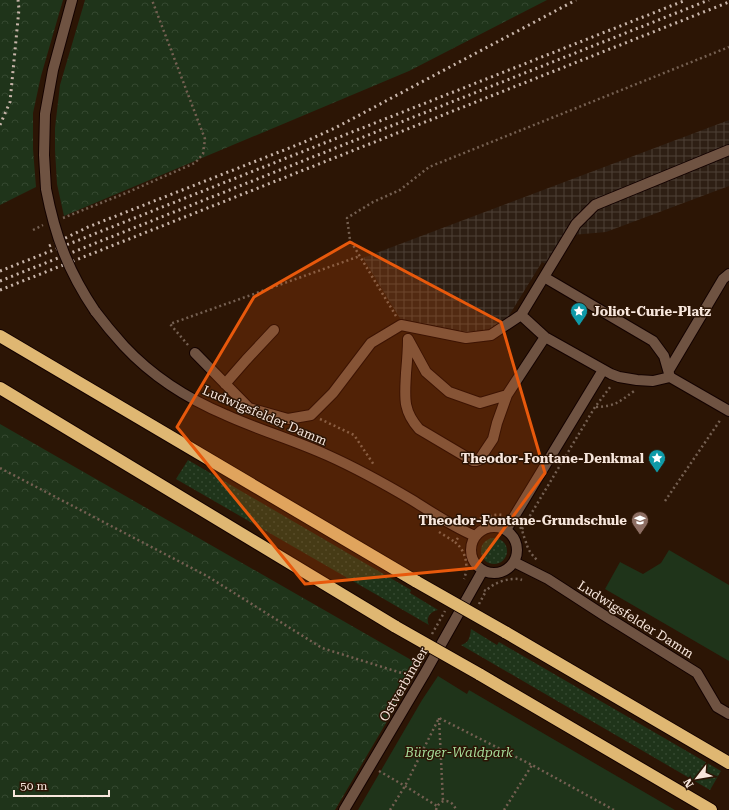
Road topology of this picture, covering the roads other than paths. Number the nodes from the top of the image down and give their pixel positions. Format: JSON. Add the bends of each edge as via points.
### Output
{"nodes":[{"id":1,"x":72,"y":0,"type":"edge"},
{"id":2,"x":729,"y":150,"type":"edge"},
{"id":3,"x":729,"y":275,"type":"edge"},
{"id":4,"x":544,"y":277,"type":"junction"},
{"id":5,"x":521,"y":315,"type":"junction"},
{"id":6,"x":401,"y":325,"type":"junction"},
{"id":7,"x":274,"y":330,"type":"dead end"},
{"id":8,"x":545,"y":337,"type":"junction"},
{"id":9,"x":5,"y":339,"type":"edge"},
{"id":10,"x":408,"y":339,"type":"junction"},
{"id":11,"x":195,"y":353,"type":"road end"},
{"id":12,"x":602,"y":370,"type":"junction"},
{"id":13,"x":669,"y":374,"type":"junction"},
{"id":14,"x":225,"y":384,"type":"junction"},
{"id":15,"x":0,"y":388,"type":"edge"},
{"id":16,"x":507,"y":395,"type":"junction"},
{"id":17,"x":728,"y":410,"type":"edge"},
{"id":18,"x":506,"y":530,"type":"junction"},
{"id":19,"x":475,"y":536,"type":"junction"},
{"id":20,"x":514,"y":562,"type":"junction"},
{"id":21,"x":483,"y":570,"type":"junction"},
{"id":22,"x":729,"y":714,"type":"edge"},
{"id":23,"x":729,"y":763,"type":"edge"},
{"id":24,"x":344,"y":810,"type":"edge"},
{"id":25,"x":711,"y":810,"type":"edge"}],
"edges":[{"from":1,"to":19,"type":"street","name":"Ludwigsfelder Damm","bridge":true,"via":[[53,70],[45,114],[46,189],[54,226],[65,257],[95,311],[138,360],[184,394],[226,416],[326,454]]},
{"from":2,"to":4,"type":"street","via":[[595,206],[576,224]]},
{"from":3,"to":13,"type":"street","via":[[723,279]]},
{"from":4,"to":5,"type":"street"},
{"from":4,"to":13,"type":"street","via":[[653,341],[664,356]]},
{"from":5,"to":6,"type":"street","via":[[491,335],[466,338]]},
{"from":5,"to":8,"type":"street"},
{"from":6,"to":10,"type":"street"},
{"from":6,"to":14,"type":"street","via":[[371,343],[333,393],[311,415],[288,419],[249,408]]},
{"from":7,"to":14,"type":"street"},
{"from":8,"to":12,"type":"street"},
{"from":8,"to":16,"type":"street"},
{"from":9,"to":23,"type":"highway","bridge":true},
{"from":10,"to":16,"type":"street","via":[[426,372],[449,392],[480,403]]},
{"from":10,"to":16,"type":"street","via":[[405,400],[413,422],[419,429],[473,461],[479,460],[493,439]]},
{"from":11,"to":14,"type":"street"},
{"from":12,"to":13,"type":"street","via":[[619,377],[637,380],[654,380]]},
{"from":12,"to":18,"type":"street"},
{"from":13,"to":17,"type":"street"},
{"from":15,"to":25,"type":"highway","bridge":true,"via":[[396,627]]},
{"from":18,"to":19,"type":"street","via":[[495,526],[488,527]]},
{"from":18,"to":20,"type":"street","via":[[517,544],[518,551]]},
{"from":19,"to":21,"type":"street","via":[[472,555]]},
{"from":20,"to":21,"type":"street","via":[[499,573]]},
{"from":20,"to":22,"type":"street","name":"Ludwigsfelder Damm","via":[[548,579],[696,673],[717,707]]},
{"from":21,"to":24,"type":"street","name":"Ostverbinder"}]}
